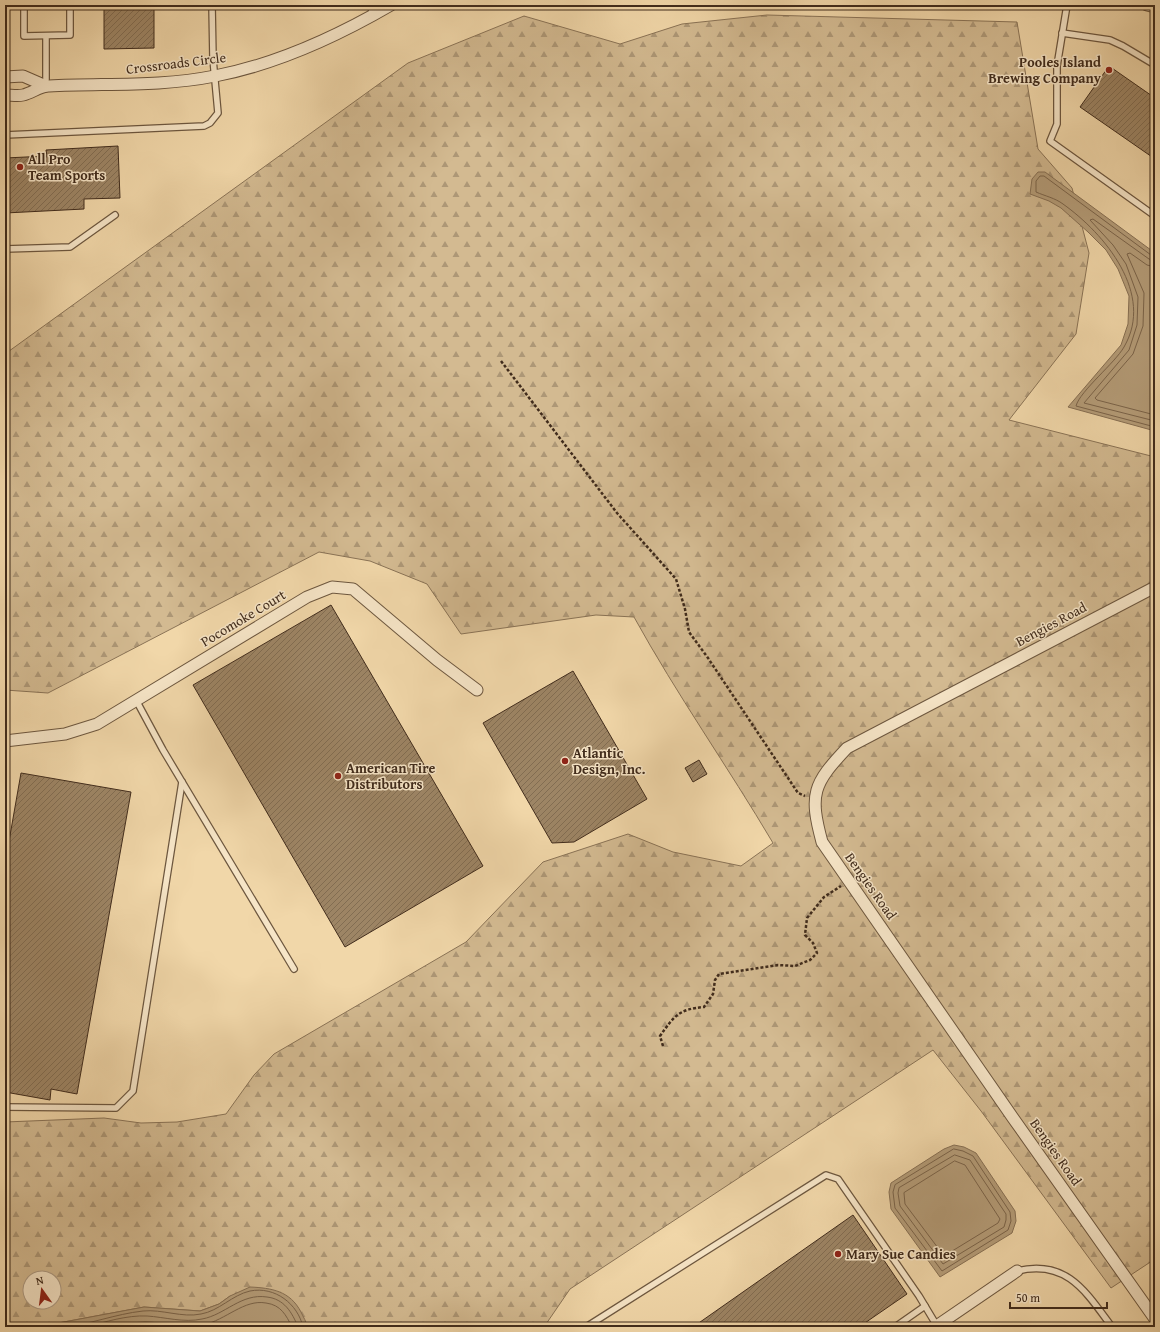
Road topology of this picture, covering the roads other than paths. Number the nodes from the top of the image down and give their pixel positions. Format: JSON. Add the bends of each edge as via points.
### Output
{"nodes":[{"id":1,"x":24,"y":5,"type":"edge"},
{"id":2,"x":70,"y":5,"type":"edge"},
{"id":3,"x":212,"y":5,"type":"edge"},
{"id":4,"x":391,"y":5,"type":"edge"},
{"id":5,"x":1067,"y":5,"type":"edge"},
{"id":6,"x":1148,"y":5,"type":"edge"},
{"id":7,"x":1155,"y":7,"type":"edge"},
{"id":8,"x":372,"y":10,"type":"edge"},
{"id":9,"x":1062,"y":33,"type":"junction"},
{"id":10,"x":46,"y":36,"type":"junction"},
{"id":11,"x":1155,"y":66,"type":"edge"},
{"id":12,"x":215,"y":76,"type":"junction"},
{"id":13,"x":5,"y":77,"type":"edge"},
{"id":14,"x":46,"y":86,"type":"junction"},
{"id":15,"x":5,"y":95,"type":"edge"},
{"id":16,"x":5,"y":135,"type":"edge"},
{"id":17,"x":115,"y":215,"type":"dead end"},
{"id":18,"x":1155,"y":216,"type":"edge"},
{"id":19,"x":5,"y":249,"type":"edge"},
{"id":20,"x":1155,"y":586,"type":"edge"},
{"id":21,"x":477,"y":690,"type":"dead end"},
{"id":22,"x":136,"y":700,"type":"junction"},
{"id":23,"x":5,"y":741,"type":"edge"},
{"id":24,"x":182,"y":782,"type":"junction"},
{"id":25,"x":294,"y":968,"type":"dead end"},
{"id":26,"x":5,"y":1107,"type":"edge"},
{"id":27,"x":1017,"y":1272,"type":"joint"},
{"id":28,"x":925,"y":1306,"type":"junction"},
{"id":29,"x":1155,"y":1319,"type":"edge"},
{"id":30,"x":936,"y":1326,"type":"edge"},
{"id":31,"x":586,"y":1327,"type":"edge"},
{"id":32,"x":895,"y":1327,"type":"edge"},
{"id":33,"x":1112,"y":1327,"type":"edge"}],
"edges":[{"from":1,"to":10,"type":"lane","via":[[24,36]]},
{"from":2,"to":10,"type":"lane","via":[[70,35]]},
{"from":3,"to":12,"type":"lane"},
{"from":4,"to":8,"type":"street","name":"Crossroads Circle"},
{"from":5,"to":9,"type":"lane"},
{"from":6,"to":7,"type":"street"},
{"from":8,"to":12,"type":"street","name":"Crossroads Circle","via":[[299,51]]},
{"from":9,"to":11,"type":"lane","via":[[1110,40]]},
{"from":9,"to":18,"type":"lane","via":[[1057,66],[1057,124],[1050,141]]},
{"from":10,"to":14,"type":"lane"},
{"from":12,"to":14,"type":"street","name":"Crossroads Circle","via":[[138,84]]},
{"from":12,"to":16,"type":"lane","via":[[218,113],[204,126]]},
{"from":13,"to":14,"type":"street","name":"Crossroads Circle","via":[[23,76]]},
{"from":14,"to":15,"type":"street","name":"Crossroads Circle","via":[[23,95]]},
{"from":17,"to":19,"type":"lane","via":[[70,247]]},
{"from":20,"to":29,"type":"street","name":"Bengies Road","via":[[847,748],[824,772],[814,801],[822,842]]},
{"from":21,"to":22,"type":"street","name":"Pocomoke Court","via":[[437,660],[353,589],[342,586],[332,587],[307,597]]},
{"from":22,"to":23,"type":"street","name":"Pocomoke Court","via":[[97,724],[72,732]]},
{"from":22,"to":24,"type":"lane"},
{"from":24,"to":25,"type":"lane"},
{"from":24,"to":26,"type":"lane","via":[[133,1091],[116,1108]]},
{"from":27,"to":30,"type":"street"},
{"from":27,"to":33,"type":"lane","via":[[1031,1268],[1044,1269],[1070,1278],[1084,1290]]},
{"from":28,"to":30,"type":"lane"},
{"from":28,"to":31,"type":"lane","via":[[838,1179],[826,1175]]},
{"from":28,"to":32,"type":"lane"}]}
